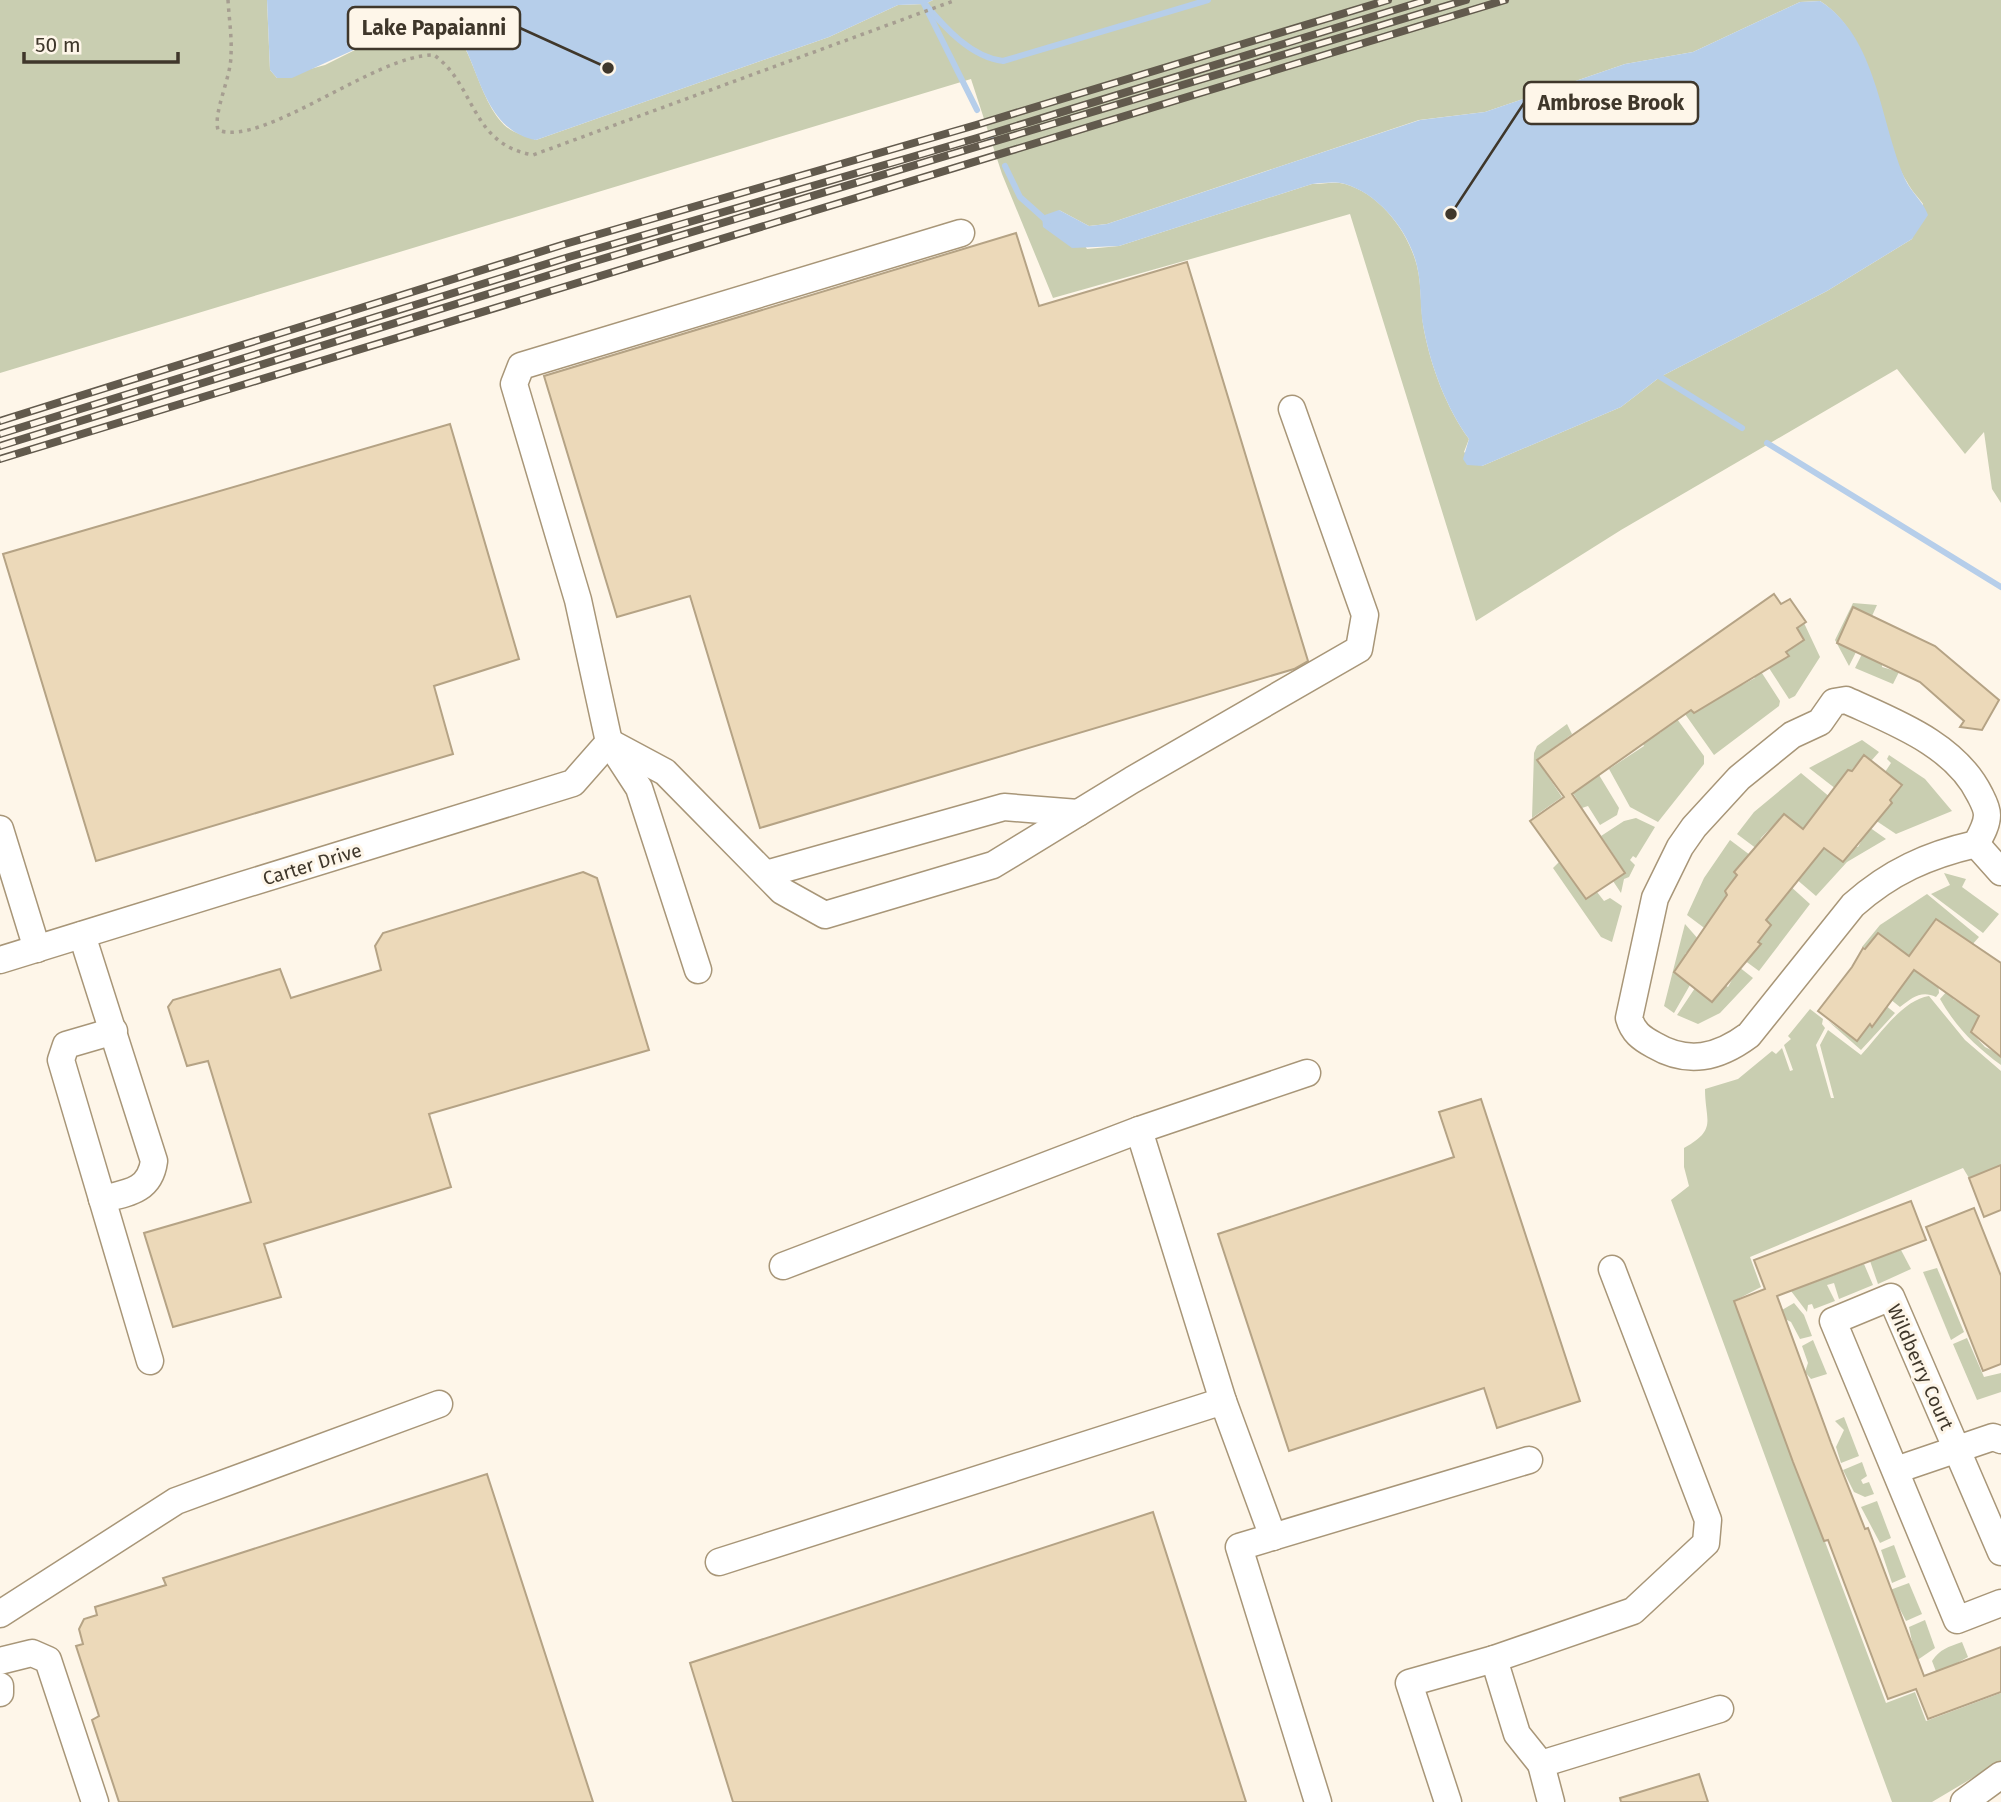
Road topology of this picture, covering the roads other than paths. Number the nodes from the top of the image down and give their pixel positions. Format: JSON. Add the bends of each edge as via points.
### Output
{"nodes":[{"id":1,"x":961,"y":233,"type":"dead end"},
{"id":2,"x":1292,"y":410,"type":"dead end"},
{"id":3,"x":609,"y":742,"type":"junction"},
{"id":4,"x":1078,"y":813,"type":"junction"},
{"id":5,"x":0,"y":829,"type":"edge"},
{"id":6,"x":1976,"y":844,"type":"junction"},
{"id":7,"x":2001,"y":872,"type":"edge"},
{"id":8,"x":766,"y":874,"type":"junction"},
{"id":9,"x":82,"y":935,"type":"junction"},
{"id":10,"x":37,"y":949,"type":"junction"},
{"id":11,"x":0,"y":960,"type":"edge"},
{"id":12,"x":698,"y":970,"type":"dead end"},
{"id":13,"x":114,"y":1031,"type":"junction"},
{"id":14,"x":1307,"y":1073,"type":"dead end"},
{"id":15,"x":1139,"y":1130,"type":"junction"},
{"id":16,"x":102,"y":1199,"type":"junction"},
{"id":17,"x":783,"y":1266,"type":"dead end"},
{"id":18,"x":1612,"y":1269,"type":"dead end"},
{"id":19,"x":150,"y":1360,"type":"dead end"},
{"id":20,"x":1223,"y":1401,"type":"junction"},
{"id":21,"x":439,"y":1404,"type":"dead end"},
{"id":22,"x":1998,"y":1432,"type":"edge"},
{"id":23,"x":1958,"y":1450,"type":"junction"},
{"id":24,"x":1529,"y":1460,"type":"dead end"},
{"id":25,"x":1896,"y":1470,"type":"junction"},
{"id":26,"x":1273,"y":1537,"type":"junction"},
{"id":27,"x":2001,"y":1552,"type":"edge"},
{"id":28,"x":719,"y":1562,"type":"dead end"},
{"id":29,"x":2001,"y":1603,"type":"edge"},
{"id":30,"x":0,"y":1614,"type":"edge"},
{"id":31,"x":1494,"y":1659,"type":"junction"},
{"id":32,"x":0,"y":1661,"type":"edge"},
{"id":33,"x":0,"y":1686,"type":"edge"},
{"id":34,"x":0,"y":1693,"type":"edge"},
{"id":35,"x":1720,"y":1709,"type":"dead end"},
{"id":36,"x":1541,"y":1764,"type":"junction"},
{"id":37,"x":2001,"y":1775,"type":"edge"},
{"id":38,"x":95,"y":1802,"type":"edge"},
{"id":39,"x":1318,"y":1802,"type":"edge"},
{"id":40,"x":1448,"y":1802,"type":"edge"},
{"id":41,"x":1551,"y":1802,"type":"edge"},
{"id":42,"x":1964,"y":1802,"type":"edge"}],
"edges":[{"from":1,"to":3,"type":"street","via":[[521,366],[514,384],[578,600]]},
{"from":2,"to":4,"type":"street","via":[[1365,615],[1359,649]]},
{"from":3,"to":8,"type":"street","via":[[665,772]]},
{"from":3,"to":9,"type":"street","name":"Carter Drive","via":[[573,783]]},
{"from":3,"to":12,"type":"street","via":[[639,788]]},
{"from":4,"to":8,"type":"street","via":[[1004,807]]},
{"from":4,"to":8,"type":"street","via":[[993,865],[825,915],[782,891]]},
{"from":5,"to":10,"type":"street"},
{"from":6,"to":6,"type":"street","via":[[1913,863],[1870,890],[1735,1046],[1702,1058],[1685,1058],[1668,1053],[1632,1029],[1629,1009],[1646,930],[1655,898],[1680,848],[1734,783],[1793,735],[1820,722],[1834,702],[1846,700],[1903,726],[1959,766],[1988,811]]},
{"from":6,"to":7,"type":"street"},
{"from":9,"to":10,"type":"street","name":"Carter Drive"},
{"from":9,"to":13,"type":"street"},
{"from":10,"to":11,"type":"street","name":"Carter Drive"},
{"from":13,"to":16,"type":"street","via":[[154,1161],[145,1185]]},
{"from":13,"to":16,"type":"street","via":[[66,1045],[61,1055]]},
{"from":14,"to":15,"type":"street"},
{"from":15,"to":17,"type":"street"},
{"from":15,"to":20,"type":"street"},
{"from":16,"to":19,"type":"street"},
{"from":18,"to":31,"type":"street","via":[[1708,1520],[1706,1543],[1633,1611]]},
{"from":20,"to":26,"type":"street"},
{"from":20,"to":28,"type":"street"},
{"from":21,"to":30,"type":"street","via":[[176,1501]]},
{"from":22,"to":23,"type":"street","name":"Wildberry Court"},
{"from":23,"to":25,"type":"street","name":"Wildberry Court"},
{"from":23,"to":25,"type":"street","name":"Wildberry Court","via":[[1891,1297],[1833,1321]]},
{"from":23,"to":27,"type":"street","name":"Wildberry Court"},
{"from":24,"to":26,"type":"street"},
{"from":25,"to":29,"type":"street","name":"Wildberry Court","via":[[1957,1620]]},
{"from":26,"to":39,"type":"street","via":[[1239,1547]]},
{"from":31,"to":36,"type":"street","via":[[1517,1734]]},
{"from":31,"to":40,"type":"street","via":[[1409,1683]]},
{"from":32,"to":38,"type":"street","via":[[32,1653],[52,1667]]},
{"from":33,"to":34,"type":"street"},
{"from":35,"to":36,"type":"street"},
{"from":36,"to":41,"type":"street"},
{"from":37,"to":42,"type":"street"}]}
